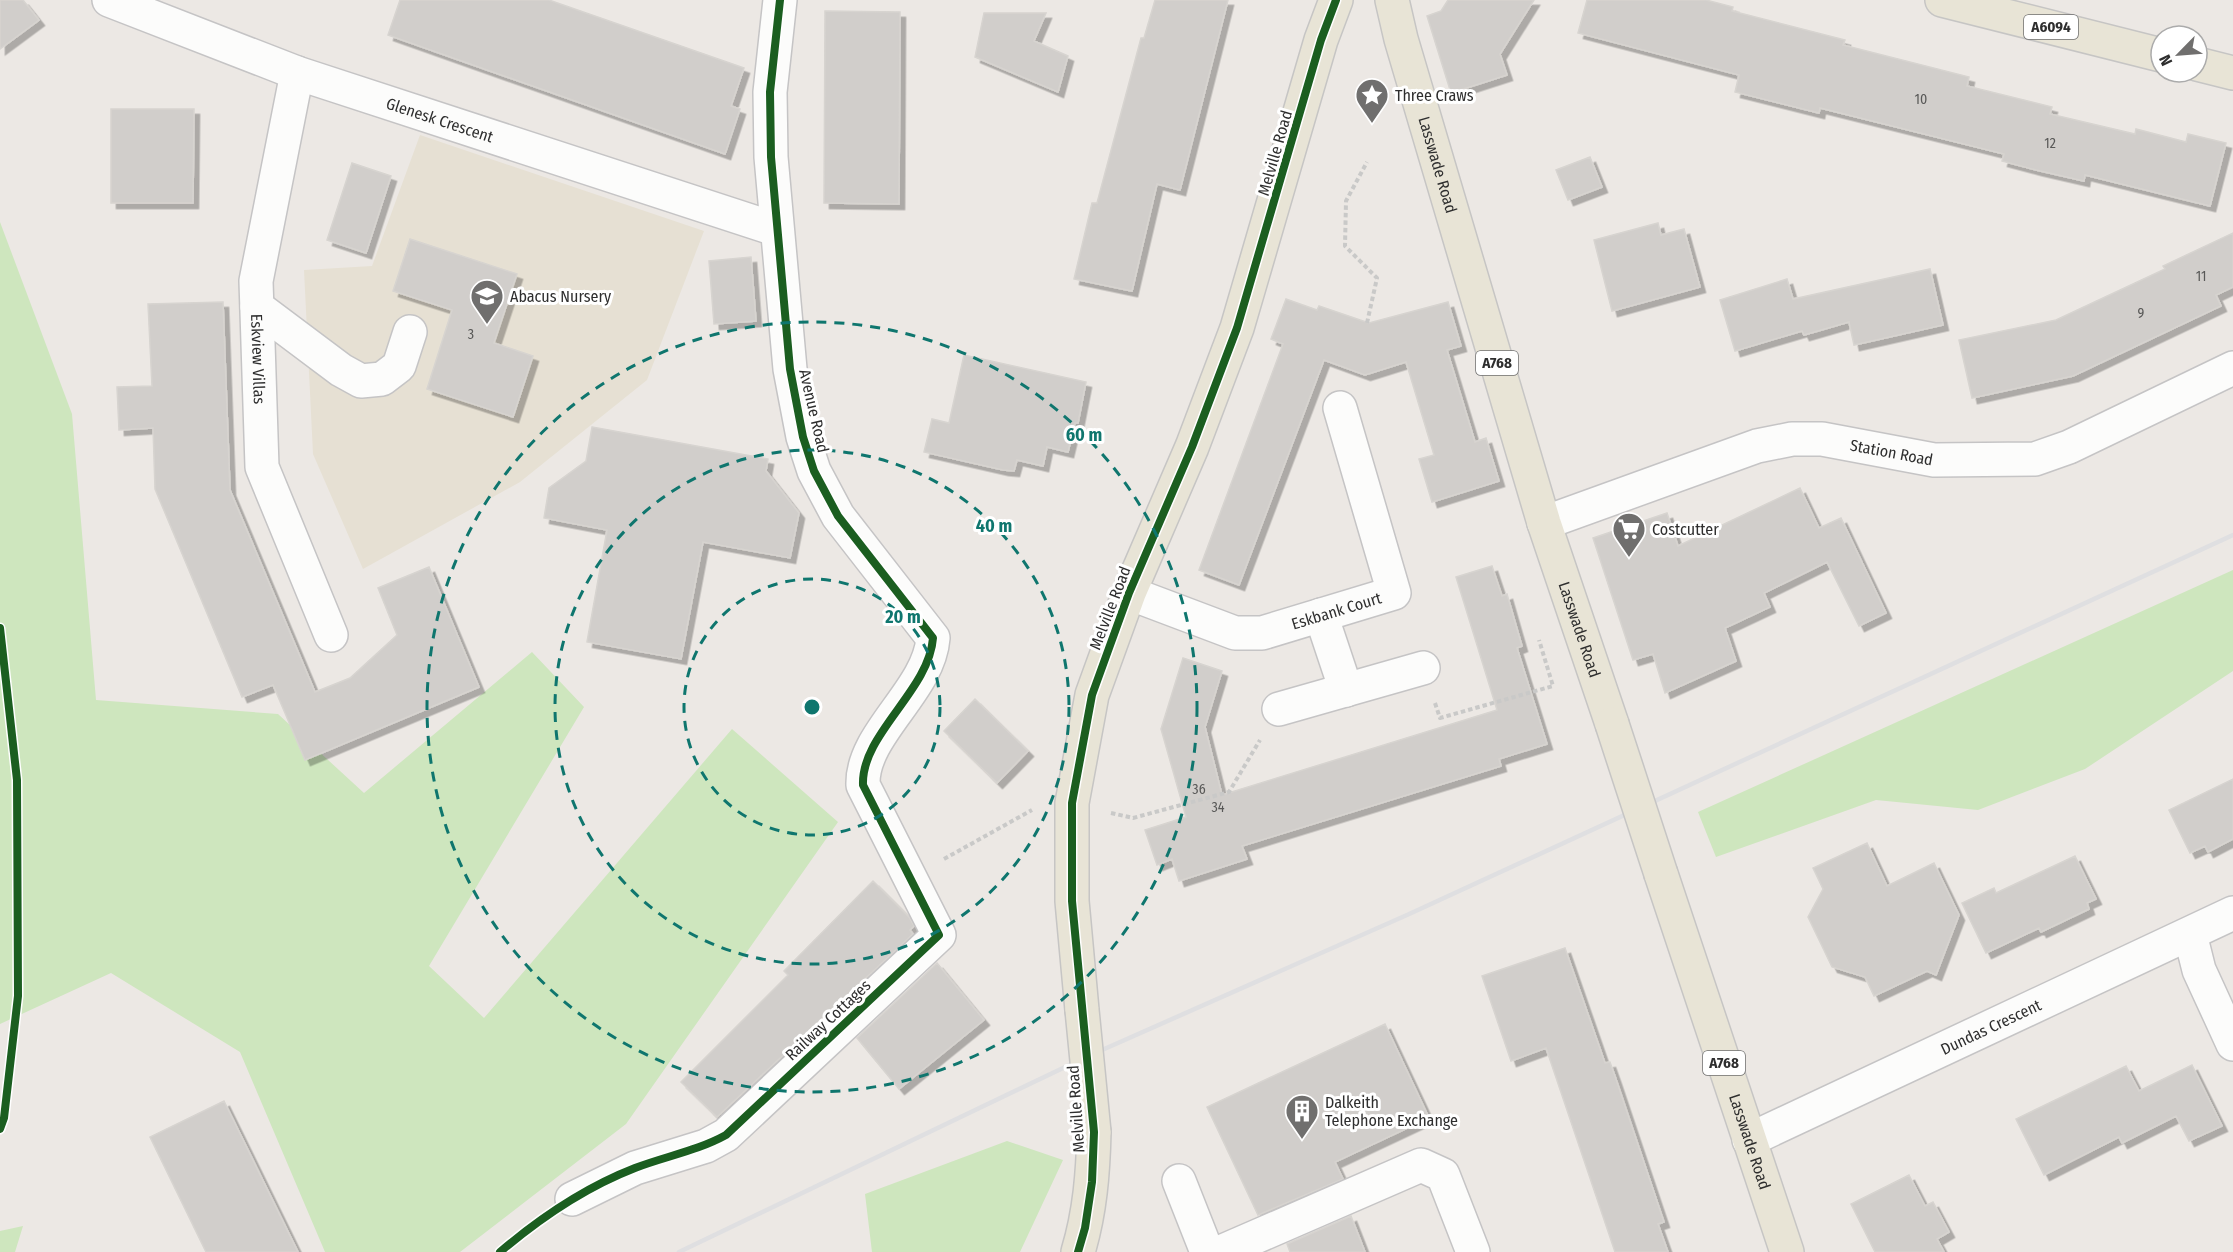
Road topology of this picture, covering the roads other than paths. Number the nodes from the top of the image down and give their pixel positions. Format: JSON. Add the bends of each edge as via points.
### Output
{"nodes":[{"id":1,"x":109,"y":0,"type":"edge"},
{"id":2,"x":780,"y":0,"type":"edge"},
{"id":3,"x":1336,"y":0,"type":"edge"},
{"id":4,"x":1392,"y":0,"type":"edge"},
{"id":5,"x":1942,"y":0,"type":"edge"},
{"id":6,"x":2149,"y":52,"type":"edge"},
{"id":7,"x":2209,"y":67,"type":"edge"},
{"id":8,"x":297,"y":73,"type":"junction"},
{"id":9,"x":2233,"y":73,"type":"edge"},
{"id":10,"x":775,"y":229,"type":"junction"},
{"id":11,"x":257,"y":307,"type":"junction"},
{"id":12,"x":410,"y":332,"type":"dead end"},
{"id":13,"x":2233,"y":368,"type":"edge"},
{"id":14,"x":1340,"y":408,"type":"dead end"},
{"id":15,"x":1544,"y":523,"type":"junction"},
{"id":16,"x":1129,"y":593,"type":"junction"},
{"id":17,"x":1321,"y":615,"type":"junction"},
{"id":18,"x":331,"y":635,"type":"dead end"},
{"id":19,"x":1423,"y":668,"type":"road end"},
{"id":20,"x":1346,"y":690,"type":"junction"},
{"id":21,"x":1279,"y":709,"type":"dead end"},
{"id":22,"x":863,"y":772,"type":"joint"},
{"id":23,"x":2233,"y":913,"type":"edge"},
{"id":24,"x":2190,"y":934,"type":"junction"},
{"id":25,"x":2233,"y":1044,"type":"edge"},
{"id":26,"x":1749,"y":1140,"type":"junction"},
{"id":27,"x":1179,"y":1181,"type":"dead end"},
{"id":28,"x":572,"y":1199,"type":"dead end"},
{"id":29,"x":1077,"y":1252,"type":"edge"},
{"id":30,"x":1208,"y":1252,"type":"edge"},
{"id":31,"x":1221,"y":1252,"type":"edge"},
{"id":32,"x":1473,"y":1252,"type":"edge"},
{"id":33,"x":1787,"y":1252,"type":"edge"}],
"edges":[{"from":1,"to":8,"type":"street","name":"Glenesk Crescent"},
{"from":2,"to":10,"type":"street","name":"Avenue Road","via":[[770,92]]},
{"from":3,"to":16,"type":"main road","name":"Melville Road","via":[[1237,328],[1192,447]]},
{"from":4,"to":15,"type":"main road","name":"Lasswade Road","number":"A768"},
{"from":5,"to":6,"type":"main road","number":"A6094"},
{"from":7,"to":9,"type":"main road"},
{"from":8,"to":10,"type":"street","name":"Glenesk Crescent"},
{"from":8,"to":11,"type":"street","name":"Eskview Villas","via":[[256,281]]},
{"from":10,"to":22,"type":"street","name":"Avenue Road","via":[[794,401],[814,471],[838,516],[933,638],[927,663]]},
{"from":11,"to":12,"type":"street","via":[[361,381],[382,379],[399,366]]},
{"from":11,"to":18,"type":"street","name":"Eskview Villas","via":[[262,467]]},
{"from":13,"to":15,"type":"street","name":"Station Road","via":[[2069,447],[2035,459],[1934,459],[1822,439],[1792,439],[1757,446]]},
{"from":14,"to":17,"type":"street","name":"Eskbank Court","via":[[1394,593]]},
{"from":15,"to":26,"type":"main road","name":"Lasswade Road","number":"A768","bridge":true},
{"from":16,"to":17,"type":"street","name":"Eskbank Court","via":[[1235,633],[1262,633]]},
{"from":16,"to":29,"type":"main road","name":"Melville Road","bridge":true,"via":[[1092,695],[1072,803],[1072,901],[1094,1132],[1092,1182]]},
{"from":17,"to":20,"type":"street"},
{"from":19,"to":20,"type":"street"},
{"from":20,"to":21,"type":"street"},
{"from":22,"to":28,"type":"street","name":"Railway Cottages","via":[[863,785],[939,935],[726,1135],[706,1146],[635,1168]]},
{"from":23,"to":24,"type":"street","name":"Dundas Crescent"},
{"from":24,"to":25,"type":"street","via":[[2199,970]]},
{"from":24,"to":26,"type":"street","name":"Dundas Crescent"},
{"from":26,"to":33,"type":"main road","name":"Lasswade Road","number":"A768"},
{"from":27,"to":30,"type":"street"},
{"from":31,"to":32,"type":"street","via":[[1421,1165],[1443,1175]]}]}
